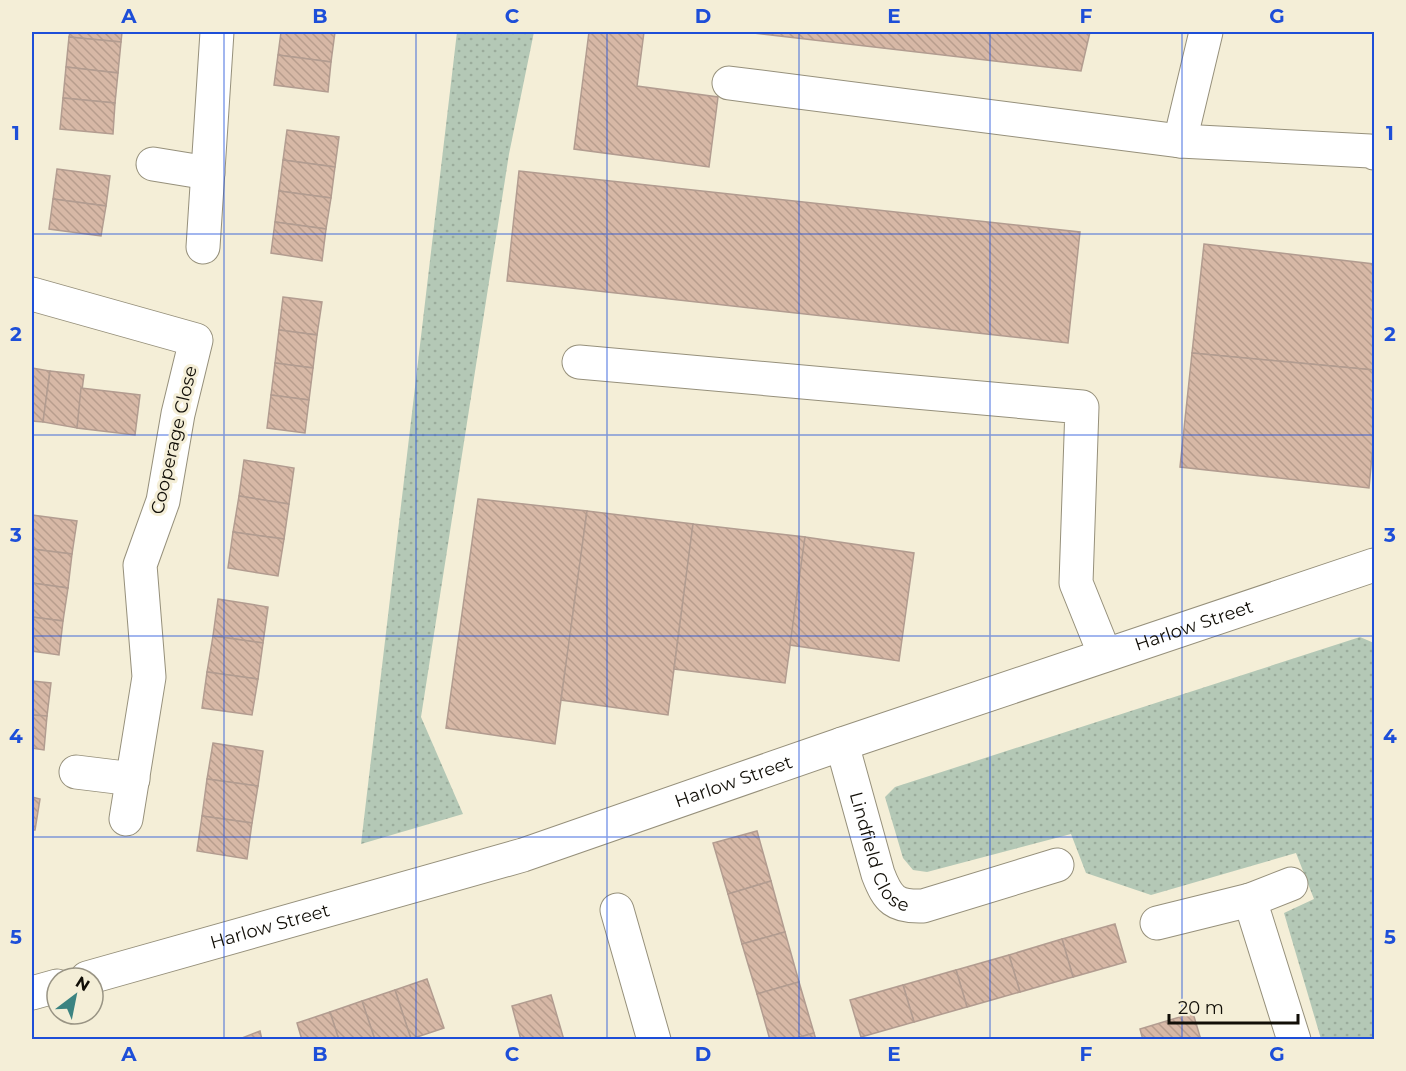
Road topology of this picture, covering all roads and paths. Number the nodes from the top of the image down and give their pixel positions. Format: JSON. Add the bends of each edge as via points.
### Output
{"nodes":[{"id":1,"x":217,"y":32,"type":"edge"},
{"id":2,"x":1206,"y":32,"type":"edge"},
{"id":3,"x":729,"y":83,"type":"dead end"},
{"id":4,"x":1180,"y":141,"type":"junction"},
{"id":5,"x":1374,"y":153,"type":"edge"},
{"id":6,"x":153,"y":164,"type":"dead end"},
{"id":7,"x":208,"y":173,"type":"junction"},
{"id":8,"x":203,"y":248,"type":"dead end"},
{"id":9,"x":32,"y":294,"type":"edge"},
{"id":10,"x":579,"y":362,"type":"dead end"},
{"id":11,"x":1374,"y":565,"type":"edge"},
{"id":12,"x":1105,"y":655,"type":"junction"},
{"id":13,"x":842,"y":744,"type":"junction"},
{"id":14,"x":76,"y":772,"type":"dead end"},
{"id":15,"x":133,"y":779,"type":"junction"},
{"id":16,"x":126,"y":819,"type":"dead end"},
{"id":17,"x":1058,"y":865,"type":"dead end"},
{"id":18,"x":1291,"y":884,"type":"dead end"},
{"id":19,"x":1250,"y":900,"type":"junction"},
{"id":20,"x":617,"y":910,"type":"dead end"},
{"id":21,"x":1157,"y":923,"type":"dead end"},
{"id":22,"x":105,"y":973,"type":"edge"},
{"id":23,"x":654,"y":1040,"type":"edge"},
{"id":24,"x":1294,"y":1040,"type":"edge"}],
"edges":[{"from":1,"to":7,"type":"street"},
{"from":2,"to":4,"type":"street"},
{"from":3,"to":4,"type":"street"},
{"from":4,"to":5,"type":"street"},
{"from":6,"to":7,"type":"street"},
{"from":7,"to":8,"type":"street"},
{"from":9,"to":15,"type":"street","name":"Cooperage Close","via":[[196,340],[163,501],[140,565],[149,677]]},
{"from":10,"to":12,"type":"street","via":[[1082,407],[1076,583]]},
{"from":11,"to":12,"type":"street","name":"Harlow Street"},
{"from":12,"to":13,"type":"street","name":"Harlow Street"},
{"from":13,"to":17,"type":"street","name":"Lindfield Close","via":[[878,874],[884,891],[893,900],[923,906]]},
{"from":13,"to":22,"type":"street","name":"Harlow Street","via":[[524,855]]},
{"from":14,"to":15,"type":"street"},
{"from":15,"to":16,"type":"street","name":"Cooperage Close"},
{"from":18,"to":19,"type":"street"},
{"from":19,"to":21,"type":"street"},
{"from":19,"to":24,"type":"street"},
{"from":20,"to":23,"type":"street"}]}
